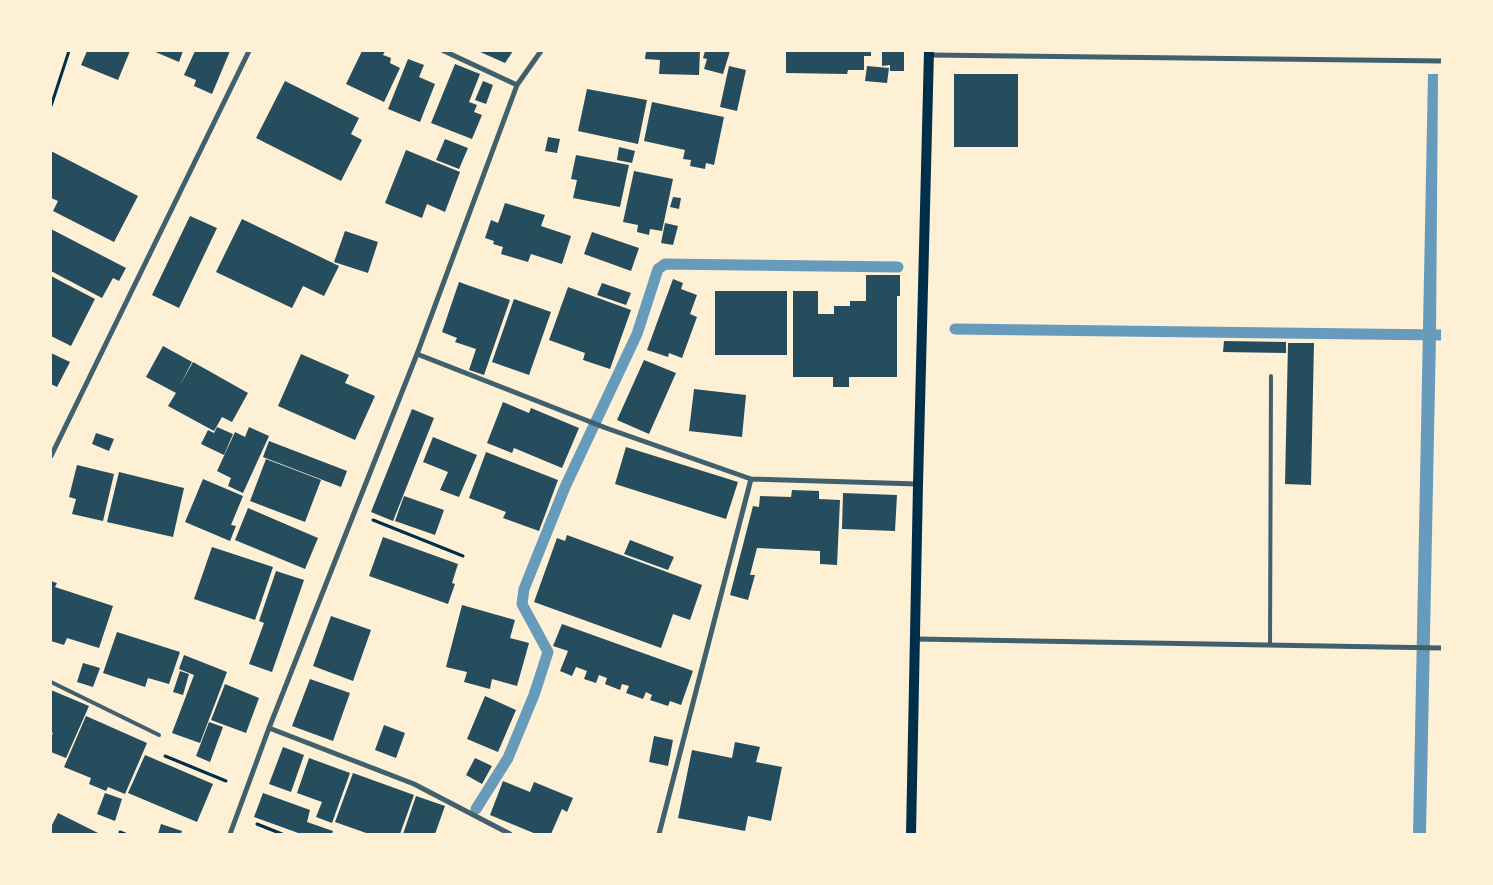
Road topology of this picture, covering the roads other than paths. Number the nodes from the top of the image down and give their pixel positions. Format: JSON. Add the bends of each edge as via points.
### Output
{"nodes":[{"id":1,"x":250,"y":51,"type":"edge"},
{"id":2,"x":444,"y":51,"type":"edge"},
{"id":3,"x":541,"y":51,"type":"edge"},
{"id":4,"x":929,"y":53,"type":"edge"},
{"id":5,"x":1442,"y":62,"type":"edge"},
{"id":6,"x":517,"y":85,"type":"junction"},
{"id":7,"x":417,"y":354,"type":"junction"},
{"id":8,"x":1271,"y":376,"type":"dead end"},
{"id":9,"x":51,"y":456,"type":"edge"},
{"id":10,"x":751,"y":479,"type":"junction"},
{"id":11,"x":918,"y":484,"type":"junction"},
{"id":12,"x":916,"y":639,"type":"junction"},
{"id":13,"x":1270,"y":645,"type":"junction"},
{"id":14,"x":1442,"y":648,"type":"edge"},
{"id":15,"x":51,"y":682,"type":"edge"},
{"id":16,"x":269,"y":728,"type":"junction"},
{"id":17,"x":159,"y":735,"type":"dead end"},
{"id":18,"x":230,"y":834,"type":"edge"},
{"id":19,"x":510,"y":834,"type":"edge"},
{"id":20,"x":659,"y":834,"type":"edge"},
{"id":21,"x":912,"y":834,"type":"edge"}],
"edges":[{"from":1,"to":9,"type":"street"},
{"from":2,"to":6,"type":"street"},
{"from":3,"to":6,"type":"street"},
{"from":4,"to":5,"type":"street"},
{"from":4,"to":11,"type":"main road"},
{"from":6,"to":7,"type":"street"},
{"from":7,"to":10,"type":"street","via":[[606,428]]},
{"from":7,"to":16,"type":"street"},
{"from":8,"to":13,"type":"lane"},
{"from":10,"to":11,"type":"street"},
{"from":10,"to":20,"type":"street"},
{"from":11,"to":12,"type":"main road"},
{"from":12,"to":13,"type":"street"},
{"from":12,"to":21,"type":"main road"},
{"from":13,"to":14,"type":"street"},
{"from":15,"to":17,"type":"lane"},
{"from":16,"to":18,"type":"street"},
{"from":16,"to":19,"type":"street","via":[[414,784]]}]}
